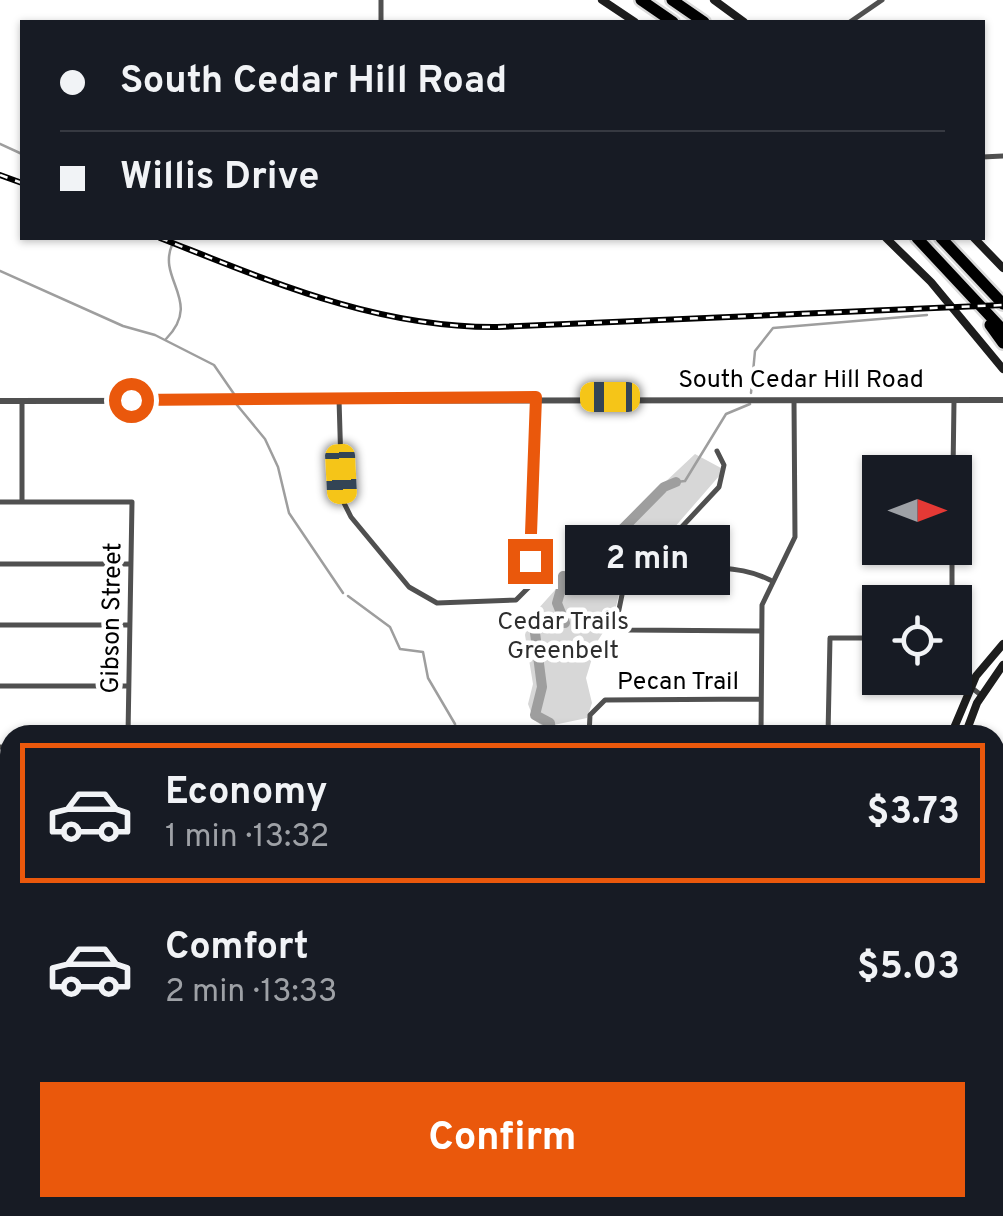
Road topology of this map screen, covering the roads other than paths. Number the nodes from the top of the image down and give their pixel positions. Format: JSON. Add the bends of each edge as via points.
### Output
{"nodes":[{"id":1,"x":602,"y":0,"type":"edge"},
{"id":2,"x":640,"y":0,"type":"edge"},
{"id":3,"x":672,"y":0,"type":"edge"},
{"id":4,"x":682,"y":0,"type":"edge"},
{"id":5,"x":714,"y":0,"type":"edge"},
{"id":6,"x":882,"y":0,"type":"edge"},
{"id":7,"x":692,"y":13,"type":"junction"},
{"id":8,"x":632,"y":20,"type":"edge"},
{"id":9,"x":671,"y":20,"type":"edge"},
{"id":10,"x":701,"y":20,"type":"edge"},
{"id":11,"x":741,"y":20,"type":"edge"},
{"id":12,"x":853,"y":20,"type":"edge"},
{"id":13,"x":888,"y":240,"type":"edge"},
{"id":14,"x":920,"y":240,"type":"edge"},
{"id":15,"x":944,"y":240,"type":"edge"},
{"id":16,"x":976,"y":240,"type":"edge"},
{"id":17,"x":1003,"y":268,"type":"edge"},
{"id":18,"x":965,"y":288,"type":"junction"},
{"id":19,"x":1003,"y":304,"type":"edge"},
{"id":20,"x":1003,"y":330,"type":"edge"},
{"id":21,"x":1003,"y":343,"type":"edge"},
{"id":22,"x":1003,"y":369,"type":"edge"},
{"id":23,"x":536,"y":397,"type":"junction"},
{"id":24,"x":339,"y":398,"type":"junction"},
{"id":25,"x":794,"y":398,"type":"junction"},
{"id":26,"x":954,"y":399,"type":"junction"},
{"id":27,"x":1003,"y":400,"type":"edge"},
{"id":28,"x":0,"y":401,"type":"edge"},
{"id":29,"x":22,"y":401,"type":"junction"},
{"id":30,"x":718,"y":451,"type":"dead end"},
{"id":31,"x":953,"y":455,"type":"edge"},
{"id":32,"x":0,"y":502,"type":"edge"},
{"id":33,"x":22,"y":502,"type":"junction"},
{"id":34,"x":659,"y":551,"type":"junction"},
{"id":35,"x":0,"y":564,"type":"edge"},
{"id":36,"x":130,"y":564,"type":"junction"},
{"id":37,"x":771,"y":581,"type":"junction"},
{"id":38,"x":0,"y":625,"type":"edge"},
{"id":39,"x":129,"y":625,"type":"junction"},
{"id":40,"x":761,"y":630,"type":"junction"},
{"id":41,"x":862,"y":638,"type":"edge"},
{"id":42,"x":1003,"y":644,"type":"edge"},
{"id":43,"x":1003,"y":665,"type":"edge"},
{"id":44,"x":972,"y":685,"type":"edge"},
{"id":45,"x":0,"y":686,"type":"edge"},
{"id":46,"x":128,"y":686,"type":"junction"},
{"id":47,"x":972,"y":690,"type":"edge"},
{"id":48,"x":967,"y":695,"type":"edge"},
{"id":49,"x":982,"y":695,"type":"junction"},
{"id":50,"x":762,"y":699,"type":"junction"},
{"id":51,"x":128,"y":725,"type":"edge"},
{"id":52,"x":590,"y":725,"type":"edge"},
{"id":53,"x":761,"y":725,"type":"edge"},
{"id":54,"x":828,"y":725,"type":"edge"},
{"id":55,"x":955,"y":725,"type":"edge"},
{"id":56,"x":970,"y":725,"type":"edge"}],
"edges":[{"from":1,"to":8,"type":"main road"},
{"from":2,"to":9,"type":"highway"},
{"from":3,"to":7,"type":"highway"},
{"from":4,"to":7,"type":"highway"},
{"from":5,"to":11,"type":"main road"},
{"from":6,"to":12,"type":"street"},
{"from":7,"to":10,"type":"highway"},
{"from":13,"to":22,"type":"main road"},
{"from":14,"to":18,"type":"highway"},
{"from":15,"to":19,"type":"highway"},
{"from":16,"to":17,"type":"main road"},
{"from":18,"to":20,"type":"highway"},
{"from":18,"to":21,"type":"highway"},
{"from":23,"to":24,"type":"street","name":"South Cedar Hill Road"},
{"from":23,"to":24,"type":"street","via":[[529,587],[516,600],[456,604],[423,598],[351,517],[342,499]]},
{"from":23,"to":25,"type":"street","name":"South Cedar Hill Road"},
{"from":24,"to":29,"type":"street","name":"South Cedar Hill Road"},
{"from":25,"to":26,"type":"street","name":"South Cedar Hill Road"},
{"from":25,"to":37,"type":"street","via":[[795,537]]},
{"from":26,"to":27,"type":"street","name":"South Cedar Hill Road"},
{"from":26,"to":31,"type":"street"},
{"from":28,"to":29,"type":"street","name":"South Cedar Hill Road"},
{"from":29,"to":33,"type":"street"},
{"from":30,"to":34,"type":"street","via":[[724,465],[719,486]]},
{"from":32,"to":33,"type":"street"},
{"from":33,"to":36,"type":"street","name":"Gibson Street","via":[[132,502]]},
{"from":34,"to":37,"type":"street","via":[[691,568],[745,570]]},
{"from":34,"to":40,"type":"street","via":[[622,590],[622,627]]},
{"from":35,"to":36,"type":"street"},
{"from":36,"to":39,"type":"street","name":"Gibson Street"},
{"from":37,"to":40,"type":"street"},
{"from":38,"to":39,"type":"street"},
{"from":39,"to":46,"type":"street","name":"Gibson Street"},
{"from":40,"to":50,"type":"street"},
{"from":41,"to":54,"type":"street","via":[[830,638]]},
{"from":42,"to":44,"type":"main road"},
{"from":43,"to":49,"type":"main road"},
{"from":45,"to":46,"type":"street"},
{"from":46,"to":51,"type":"street","name":"Gibson Street"},
{"from":47,"to":49,"type":"street"},
{"from":48,"to":55,"type":"main road"},
{"from":49,"to":56,"type":"main road"},
{"from":50,"to":52,"type":"street","name":"Pecan Trail","via":[[612,699],[596,705]]},
{"from":50,"to":53,"type":"street"}]}
